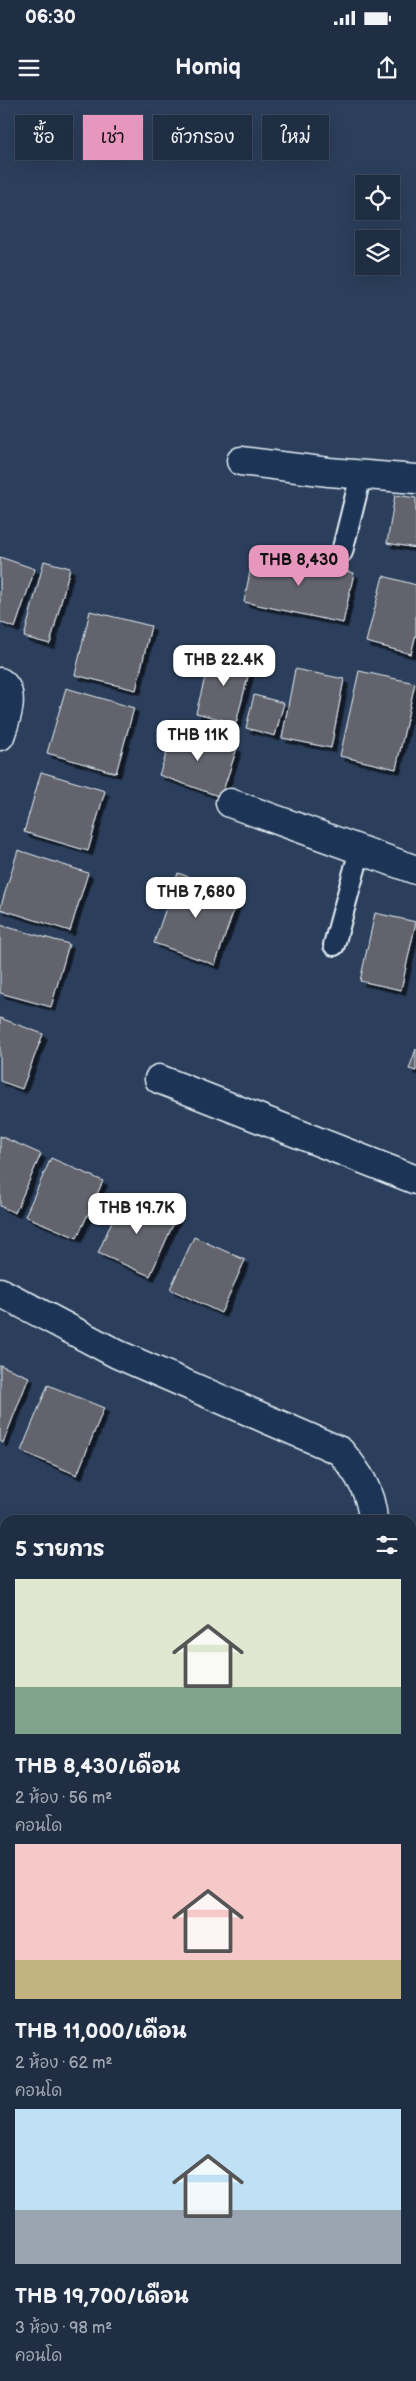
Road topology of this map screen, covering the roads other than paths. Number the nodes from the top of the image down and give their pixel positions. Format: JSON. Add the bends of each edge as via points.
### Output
{"nodes":[{"id":1,"x":240,"y":461,"type":"dead end"},
{"id":2,"x":361,"y":475,"type":"junction"},
{"id":3,"x":416,"y":480,"type":"edge"},
{"id":4,"x":342,"y":552,"type":"dead end"},
{"id":5,"x":0,"y":682,"type":"edge"},
{"id":6,"x":0,"y":736,"type":"edge"},
{"id":7,"x":230,"y":803,"type":"dead end"},
{"id":8,"x":360,"y":850,"type":"junction"},
{"id":9,"x":416,"y":870,"type":"edge"},
{"id":10,"x":334,"y":945,"type":"dead end"},
{"id":11,"x":159,"y":1079,"type":"dead end"},
{"id":12,"x":416,"y":1180,"type":"edge"},
{"id":13,"x":0,"y":1292,"type":"edge"},
{"id":14,"x":373,"y":1515,"type":"edge"}],
"edges":[{"from":1,"to":2,"type":"street"},
{"from":2,"to":3,"type":"street"},
{"from":2,"to":4,"type":"lane"},
{"from":5,"to":6,"type":"street","via":[[9,699]]},
{"from":7,"to":8,"type":"street"},
{"from":8,"to":9,"type":"street"},
{"from":8,"to":10,"type":"lane"},
{"from":11,"to":12,"type":"street"},
{"from":13,"to":14,"type":"street","via":[[117,1354],[340,1451],[360,1475],[372,1503]]}]}
